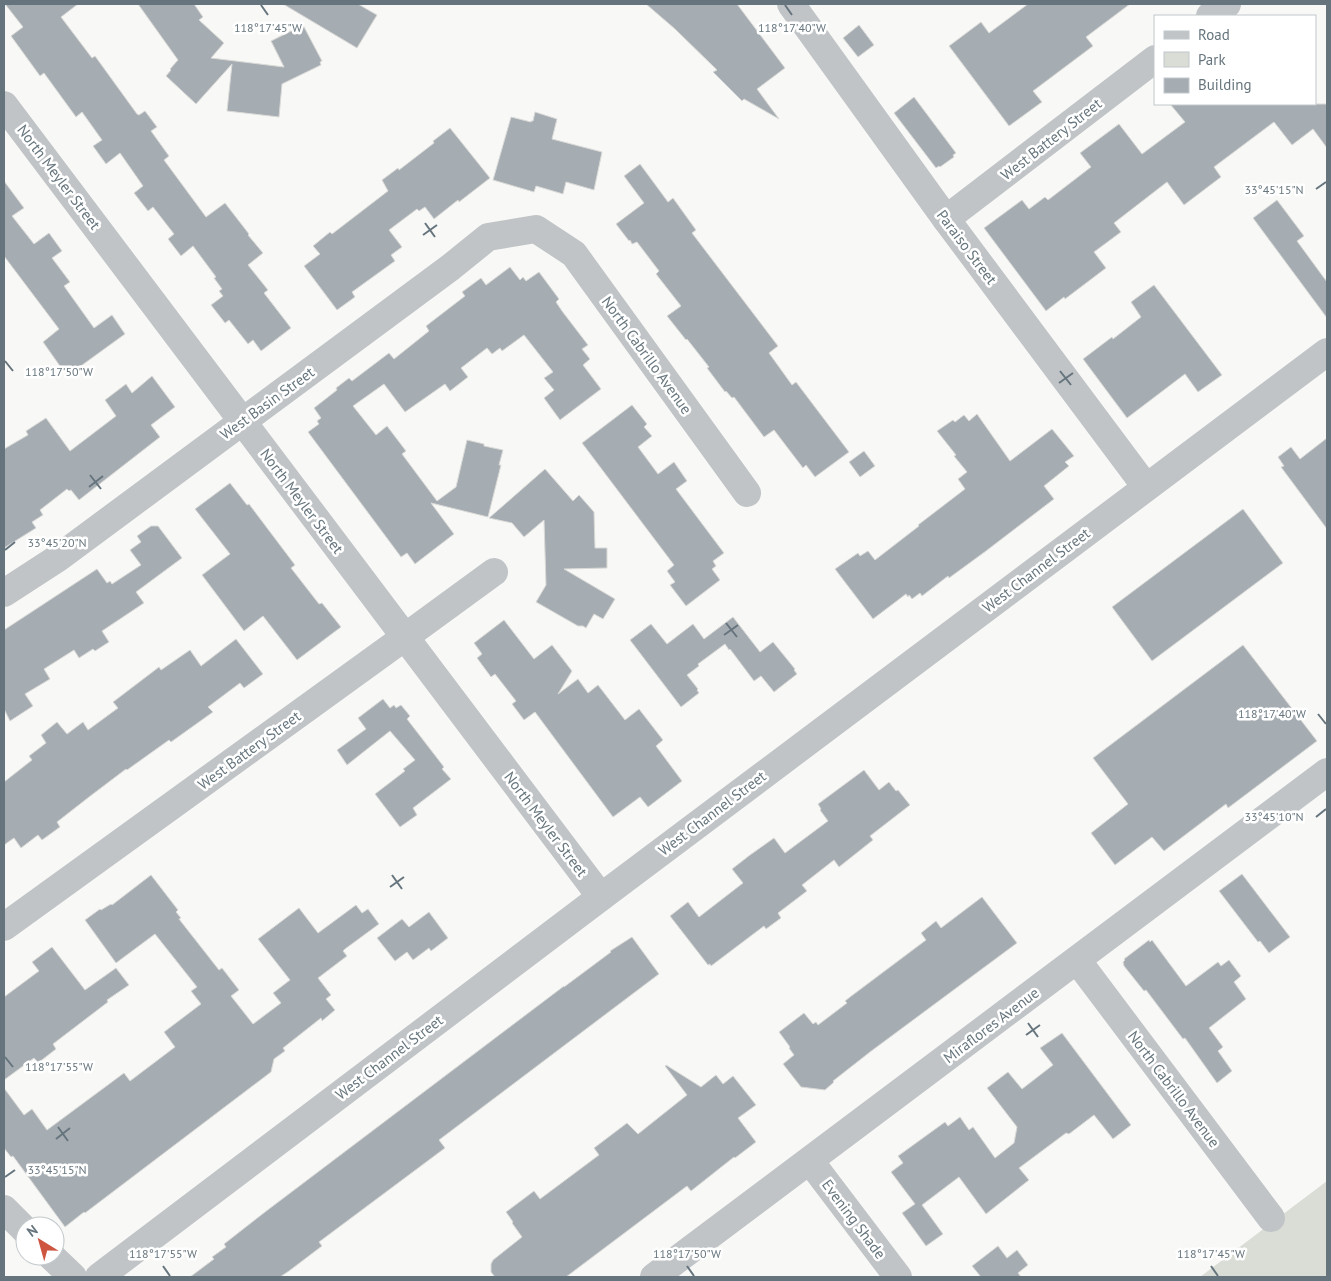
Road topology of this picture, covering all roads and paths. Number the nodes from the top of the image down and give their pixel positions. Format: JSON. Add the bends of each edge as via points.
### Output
{"nodes":[{"id":1,"x":791,"y":4,"type":"edge"},
{"id":2,"x":1227,"y":4,"type":"edge"},
{"id":3,"x":1211,"y":15,"type":"edge"},
{"id":4,"x":1154,"y":60,"type":"edge"},
{"id":5,"x":4,"y":105,"type":"edge"},
{"id":6,"x":946,"y":219,"type":"junction"},
{"id":7,"x":536,"y":229,"type":"joint"},
{"id":8,"x":1327,"y":352,"type":"edge"},
{"id":9,"x":242,"y":420,"type":"junction"},
{"id":10,"x":1146,"y":487,"type":"junction"},
{"id":11,"x":747,"y":493,"type":"dead end"},
{"id":12,"x":494,"y":572,"type":"dead end"},
{"id":13,"x":4,"y":593,"type":"edge"},
{"id":14,"x":405,"y":637,"type":"junction"},
{"id":15,"x":1327,"y":772,"type":"edge"},
{"id":16,"x":601,"y":897,"type":"junction"},
{"id":17,"x":4,"y":927,"type":"edge"},
{"id":18,"x":1077,"y":960,"type":"junction"},
{"id":19,"x":810,"y":1161,"type":"junction"},
{"id":20,"x":4,"y":1209,"type":"edge"},
{"id":21,"x":1271,"y":1218,"type":"dead end"},
{"id":22,"x":15,"y":1220,"type":"edge"},
{"id":23,"x":61,"y":1266,"type":"edge"},
{"id":24,"x":73,"y":1277,"type":"edge"},
{"id":25,"x":99,"y":1277,"type":"edge"},
{"id":26,"x":654,"y":1277,"type":"edge"},
{"id":27,"x":898,"y":1277,"type":"edge"}],
"edges":[{"from":1,"to":6,"type":"street","name":"Paraiso Street"},
{"from":2,"to":3,"type":"street"},
{"from":4,"to":6,"type":"street","name":"West Battery Street"},
{"from":5,"to":9,"type":"street","name":"North Meyler Street"},
{"from":6,"to":10,"type":"street","name":"Paraiso Street"},
{"from":7,"to":9,"type":"street","name":"West Basin Street","via":[[488,237]]},
{"from":7,"to":11,"type":"street","name":"North Cabrillo Avenue","via":[[574,254]]},
{"from":8,"to":10,"type":"street","name":"West Channel Street"},
{"from":9,"to":13,"type":"street","name":"West Basin Street","via":[[58,558]]},
{"from":9,"to":14,"type":"street","name":"North Meyler Street"},
{"from":10,"to":16,"type":"street","name":"West Channel Street"},
{"from":12,"to":14,"type":"street","name":"West Battery Street"},
{"from":14,"to":16,"type":"street","name":"North Meyler Street"},
{"from":14,"to":17,"type":"street","name":"West Battery Street"},
{"from":15,"to":18,"type":"street","name":"Miraflores Avenue"},
{"from":16,"to":25,"type":"street","name":"West Channel Street"},
{"from":18,"to":19,"type":"street","name":"Miraflores Avenue"},
{"from":18,"to":21,"type":"street","name":"North Cabrillo Avenue"},
{"from":19,"to":26,"type":"street","name":"Miraflores Avenue"},
{"from":19,"to":27,"type":"street","name":"Evening Shade"},
{"from":20,"to":22,"type":"street"},
{"from":23,"to":24,"type":"street"}]}
